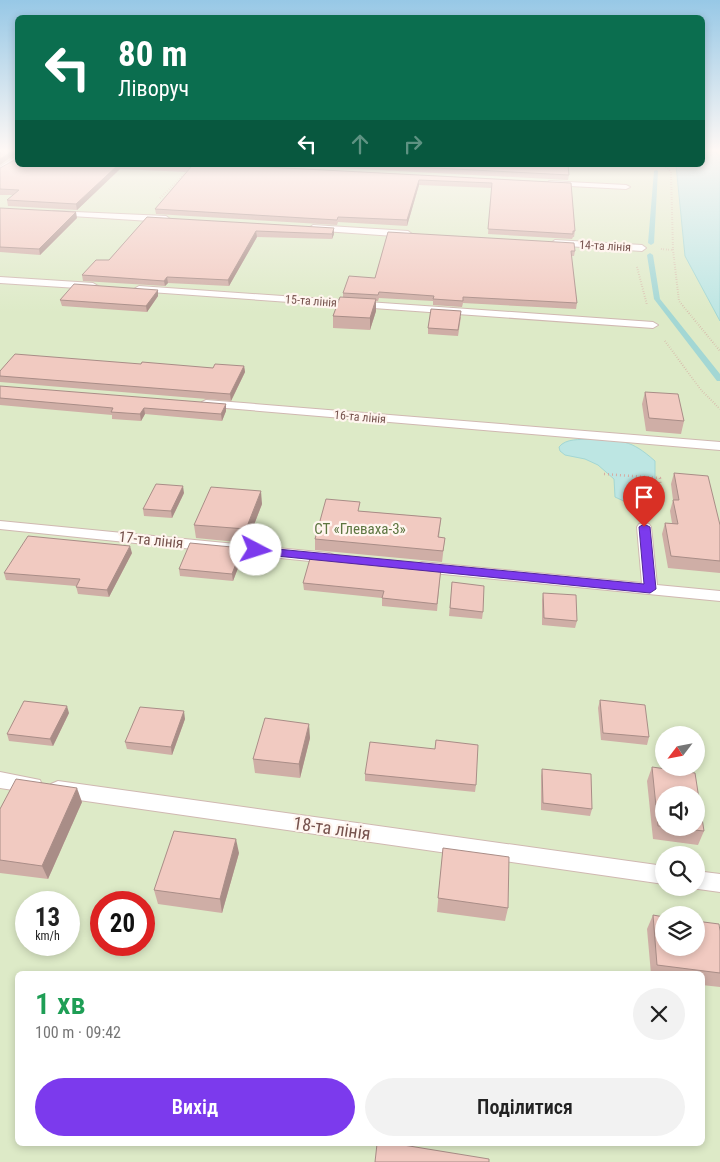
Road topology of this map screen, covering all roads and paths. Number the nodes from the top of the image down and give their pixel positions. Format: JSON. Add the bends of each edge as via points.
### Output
{"nodes":[{"id":1,"x":154,"y":204,"type":"edge"},
{"id":2,"x":672,"y":204,"type":"edge"},
{"id":3,"x":47,"y":212,"type":"edge"},
{"id":4,"x":140,"y":218,"type":"junction"},
{"id":5,"x":180,"y":220,"type":"edge"},
{"id":6,"x":307,"y":228,"type":"edge"},
{"id":7,"x":415,"y":234,"type":"edge"},
{"id":8,"x":542,"y":242,"type":"edge"},
{"id":9,"x":642,"y":248,"type":"dead end"},
{"id":10,"x":0,"y":280,"type":"edge"},
{"id":11,"x":99,"y":286,"type":"edge"},
{"id":12,"x":128,"y":288,"type":"edge"},
{"id":13,"x":652,"y":324,"type":"dead end"},
{"id":14,"x":720,"y":351,"type":"edge"},
{"id":15,"x":197,"y":403,"type":"edge"},
{"id":16,"x":720,"y":446,"type":"edge"},
{"id":17,"x":604,"y":474,"type":"dead end"},
{"id":18,"x":0,"y":525,"type":"edge"},
{"id":19,"x":644,"y":527,"type":"joint"},
{"id":20,"x":345,"y":559,"type":"edge"},
{"id":21,"x":404,"y":565,"type":"edge"},
{"id":22,"x":650,"y":589,"type":"junction"},
{"id":23,"x":720,"y":596,"type":"edge"},
{"id":24,"x":0,"y":780,"type":"edge"},
{"id":25,"x":655,"y":874,"type":"edge"},
{"id":26,"x":705,"y":881,"type":"edge"},
{"id":27,"x":720,"y":883,"type":"edge"}],
"edges":[{"from":1,"to":4,"type":"path"},
{"from":2,"to":14,"type":"path","via":[[679,301]]},
{"from":3,"to":4,"type":"lane"},
{"from":4,"to":5,"type":"lane"},
{"from":6,"to":7,"type":"lane"},
{"from":8,"to":9,"type":"lane","name":"14-та лінія"},
{"from":10,"to":11,"type":"lane"},
{"from":12,"to":13,"type":"lane","name":"15-та лінія"},
{"from":15,"to":16,"type":"lane","name":"16-та лінія"},
{"from":17,"to":19,"type":"path","via":[[660,478],[662,495],[659,505],[645,517]]},
{"from":18,"to":20,"type":"lane","name":"17-та лінія"},
{"from":19,"to":22,"type":"lane"},
{"from":21,"to":22,"type":"lane"},
{"from":22,"to":23,"type":"lane"},
{"from":24,"to":25,"type":"lane","name":"18-та лінія"},
{"from":26,"to":27,"type":"lane"}]}
